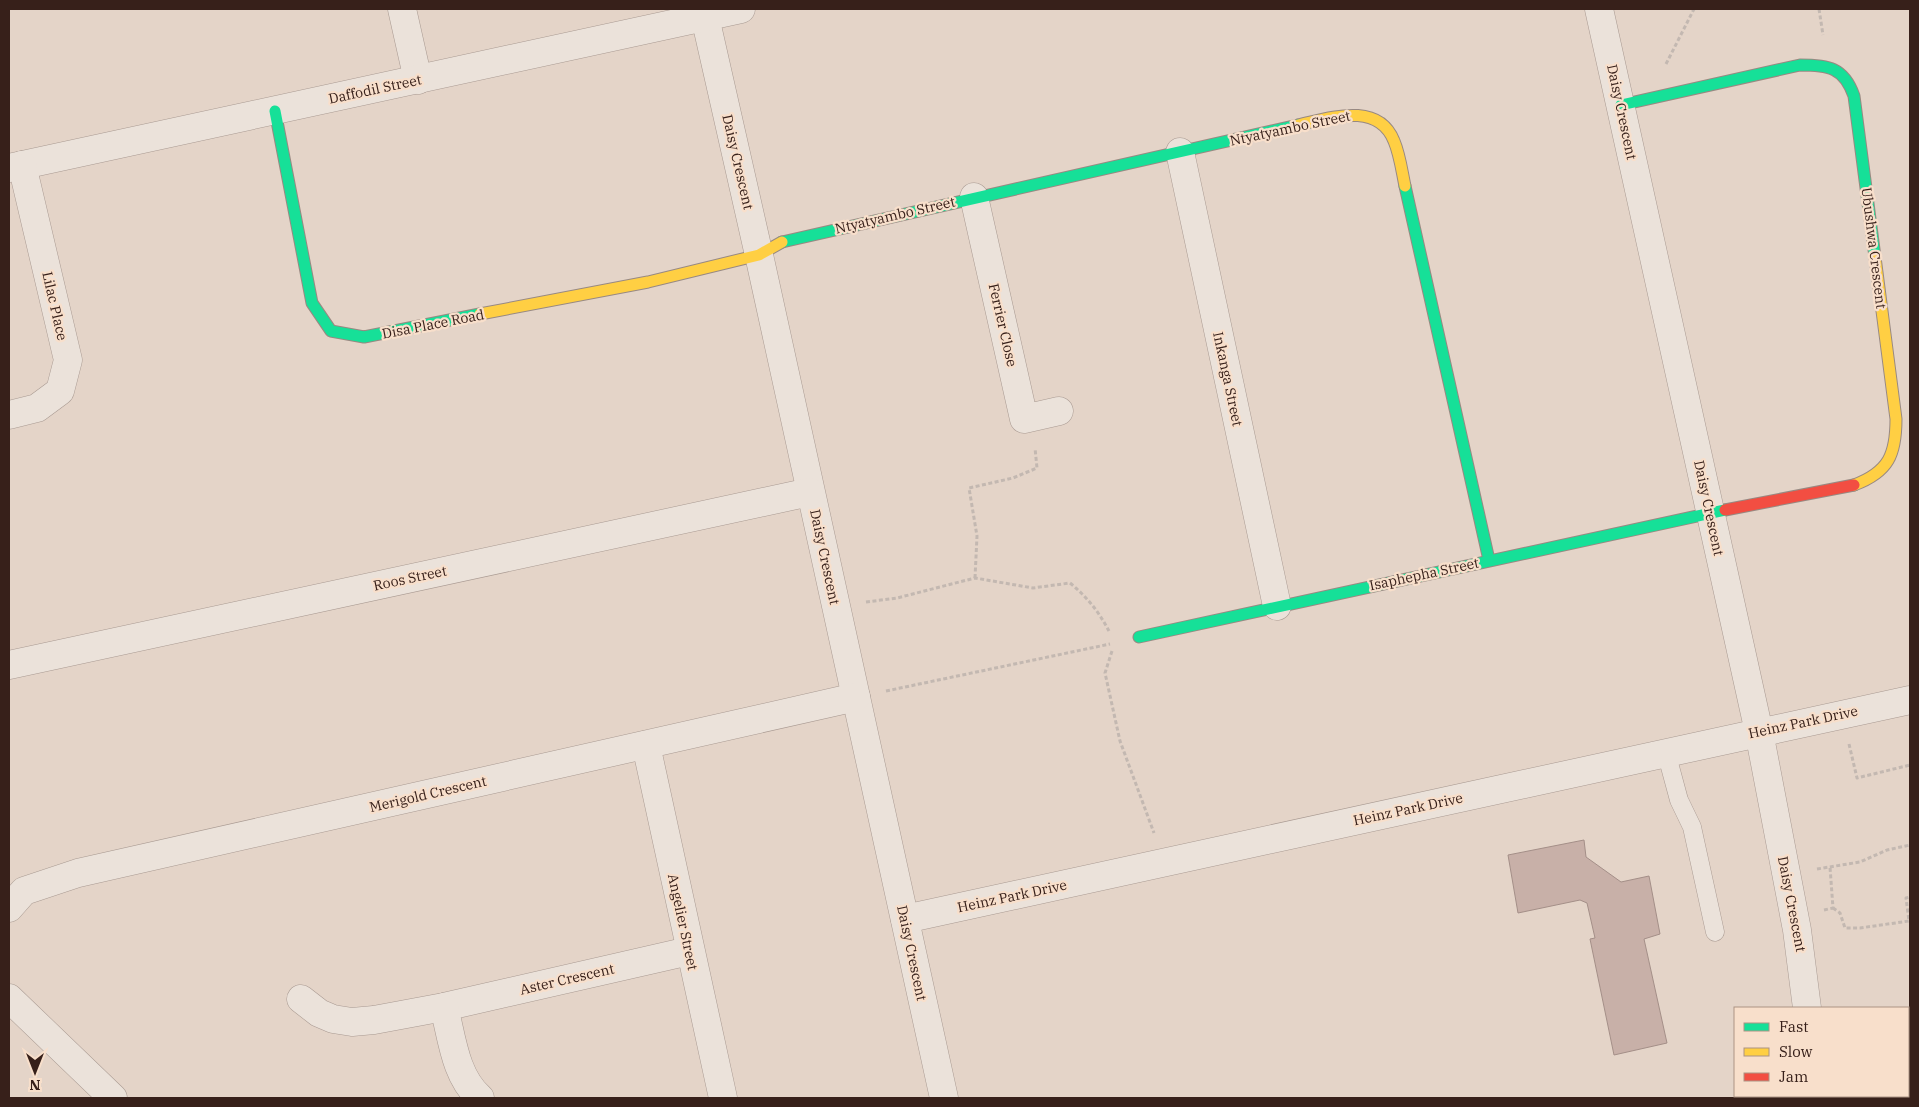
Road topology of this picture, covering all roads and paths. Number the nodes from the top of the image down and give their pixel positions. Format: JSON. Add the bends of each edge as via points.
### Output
{"nodes":[{"id":1,"x":402,"y":9,"type":"edge"},
{"id":2,"x":741,"y":9,"type":"edge"},
{"id":3,"x":1599,"y":9,"type":"edge"},
{"id":4,"x":1694,"y":9,"type":"edge"},
{"id":5,"x":705,"y":16,"type":"junction"},
{"id":6,"x":1666,"y":65,"type":"dead end"},
{"id":7,"x":418,"y":80,"type":"junction"},
{"id":8,"x":1621,"y":105,"type":"junction"},
{"id":9,"x":275,"y":111,"type":"junction"},
{"id":10,"x":1180,"y":152,"type":"junction"},
{"id":11,"x":15,"y":166,"type":"edge"},
{"id":12,"x":974,"y":197,"type":"junction"},
{"id":13,"x":759,"y":255,"type":"junction"},
{"id":14,"x":1059,"y":411,"type":"dead end"},
{"id":15,"x":9,"y":415,"type":"edge"},
{"id":16,"x":1024,"y":419,"type":"junction"},
{"id":17,"x":810,"y":492,"type":"junction"},
{"id":18,"x":1710,"y":513,"type":"junction"},
{"id":19,"x":1489,"y":560,"type":"junction"},
{"id":20,"x":975,"y":578,"type":"junction"},
{"id":21,"x":1277,"y":606,"type":"junction"},
{"id":22,"x":836,"y":607,"type":"junction"},
{"id":23,"x":1139,"y":637,"type":"joint"},
{"id":24,"x":1115,"y":643,"type":"junction"},
{"id":25,"x":9,"y":665,"type":"edge"},
{"id":26,"x":856,"y":697,"type":"junction"},
{"id":27,"x":1910,"y":700,"type":"edge"},
{"id":28,"x":1841,"y":714,"type":"junction"},
{"id":29,"x":1759,"y":732,"type":"junction"},
{"id":30,"x":646,"y":745,"type":"junction"},
{"id":31,"x":1666,"y":752,"type":"junction"},
{"id":32,"x":1910,"y":767,"type":"edge"},
{"id":33,"x":1910,"y":845,"type":"edge"},
{"id":34,"x":1163,"y":862,"type":"junction"},
{"id":35,"x":1786,"y":875,"type":"junction"},
{"id":36,"x":1910,"y":897,"type":"edge"},
{"id":37,"x":9,"y":908,"type":"edge"},
{"id":38,"x":1833,"y":908,"type":"dead end"},
{"id":39,"x":905,"y":919,"type":"junction"},
{"id":40,"x":1716,"y":932,"type":"dead end"},
{"id":41,"x":689,"y":951,"type":"junction"},
{"id":42,"x":9,"y":998,"type":"edge"},
{"id":43,"x":300,"y":999,"type":"dead end"},
{"id":44,"x":444,"y":1007,"type":"junction"},
{"id":45,"x":1807,"y":1007,"type":"edge"},
{"id":46,"x":113,"y":1098,"type":"edge"},
{"id":47,"x":480,"y":1098,"type":"edge"},
{"id":48,"x":722,"y":1098,"type":"edge"},
{"id":49,"x":944,"y":1098,"type":"edge"}],
"edges":[{"from":1,"to":7,"type":"street"},
{"from":2,"to":5,"type":"street","name":"Daffodil Street"},
{"from":3,"to":8,"type":"street","name":"Daisy Crescent"},
{"from":4,"to":6,"type":"path"},
{"from":5,"to":7,"type":"street","name":"Daffodil Street"},
{"from":5,"to":13,"type":"street","name":"Daisy Crescent"},
{"from":7,"to":9,"type":"street","name":"Daffodil Street"},
{"from":8,"to":18,"type":"street","name":"Daisy Crescent"},
{"from":8,"to":18,"type":"street","name":"Ubushwa Crescent","via":[[1800,65],[1819,65],[1835,70],[1848,78],[1854,96],[1896,419],[1893,454],[1884,469],[1867,481],[1847,488]]},
{"from":9,"to":11,"type":"street","name":"Daffodil Street"},
{"from":9,"to":13,"type":"street","name":"Disa Place Road","via":[[312,303],[331,331],[364,337],[648,282]]},
{"from":10,"to":12,"type":"street","name":"Ntyatyambo Street"},
{"from":10,"to":19,"type":"street","name":"Ntyatyambo Street","via":[[1337,116],[1362,114],[1389,129],[1395,142]]},
{"from":10,"to":21,"type":"street","name":"Inkanga Street"},
{"from":11,"to":15,"type":"street","name":"Lilac Place","via":[[68,360],[60,390],[37,408]]},
{"from":12,"to":13,"type":"street","name":"Ntyatyambo Street","via":[[778,242]]},
{"from":12,"to":16,"type":"street","name":"Ferrier Close"},
{"from":13,"to":17,"type":"street","name":"Daisy Crescent"},
{"from":14,"to":16,"type":"street"},
{"from":16,"to":20,"type":"path","via":[[1034,446],[1037,468],[1013,478],[969,488],[977,536]]},
{"from":17,"to":22,"type":"street","name":"Daisy Crescent"},
{"from":17,"to":25,"type":"street","name":"Roos Street"},
{"from":18,"to":19,"type":"street","name":"Isaphepha Street"},
{"from":18,"to":29,"type":"street","name":"Daisy Crescent"},
{"from":19,"to":21,"type":"street","name":"Isaphepha Street"},
{"from":20,"to":22,"type":"path","via":[[897,598]]},
{"from":20,"to":24,"type":"path","via":[[1033,588],[1070,583],[1101,615]]},
{"from":21,"to":23,"type":"street","name":"Isaphepha Street"},
{"from":22,"to":26,"type":"street","name":"Daisy Crescent"},
{"from":23,"to":24,"type":"path"},
{"from":24,"to":26,"type":"path"},
{"from":24,"to":34,"type":"path","via":[[1105,673],[1109,692],[1120,740]]},
{"from":26,"to":30,"type":"street","name":"Merigold Crescent"},
{"from":26,"to":39,"type":"street","name":"Daisy Crescent"},
{"from":27,"to":28,"type":"street","name":"Heinz Park Drive"},
{"from":28,"to":29,"type":"street","name":"Heinz Park Drive"},
{"from":28,"to":32,"type":"path","via":[[1857,778]]},
{"from":29,"to":31,"type":"street","name":"Heinz Park Drive"},
{"from":29,"to":35,"type":"street","name":"Daisy Crescent"},
{"from":30,"to":37,"type":"street","name":"Merigold Crescent","via":[[78,873],[24,891]]},
{"from":30,"to":41,"type":"street","name":"Angelier Street"},
{"from":31,"to":34,"type":"street","name":"Heinz Park Drive"},
{"from":31,"to":40,"type":"lane","via":[[1679,800],[1692,826]]},
{"from":33,"to":35,"type":"path","via":[[1887,850],[1860,862]]},
{"from":34,"to":39,"type":"street","name":"Heinz Park Drive"},
{"from":35,"to":45,"type":"street","name":"Daisy Crescent","via":[[1802,960]]},
{"from":36,"to":38,"type":"path","via":[[1906,898],[1909,921],[1845,928],[1840,913]]},
{"from":39,"to":49,"type":"street","name":"Daisy Crescent"},
{"from":41,"to":44,"type":"street","name":"Aster Crescent"},
{"from":41,"to":48,"type":"street","name":"Angelier Street"},
{"from":42,"to":46,"type":"street"},
{"from":43,"to":44,"type":"street","name":"Aster Crescent","via":[[326,1016],[352,1022]]},
{"from":44,"to":47,"type":"street","via":[[463,1078]]}]}
